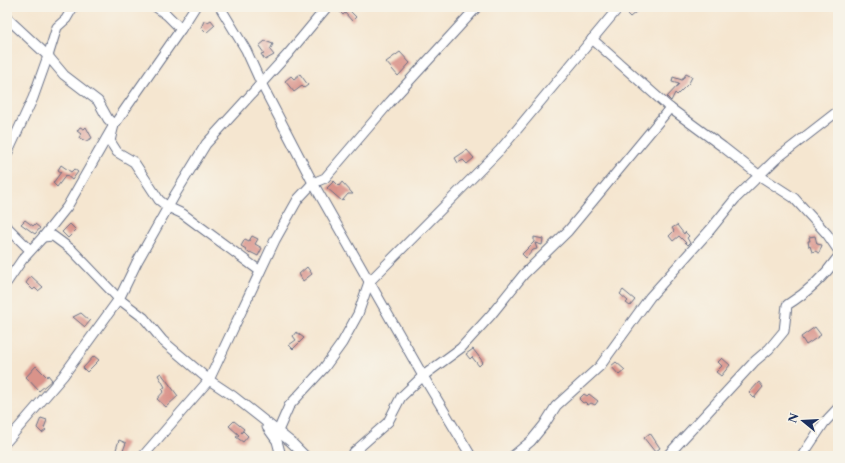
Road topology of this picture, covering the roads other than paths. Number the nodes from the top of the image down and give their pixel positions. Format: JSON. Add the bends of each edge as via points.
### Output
{"nodes":[{"id":1,"x":72,"y":7,"type":"edge"},
{"id":2,"x":156,"y":7,"type":"edge"},
{"id":3,"x":195,"y":7,"type":"edge"},
{"id":4,"x":220,"y":7,"type":"edge"},
{"id":5,"x":327,"y":7,"type":"edge"},
{"id":6,"x":477,"y":7,"type":"edge"},
{"id":7,"x":619,"y":7,"type":"edge"},
{"id":8,"x":7,"y":18,"type":"edge"},
{"id":9,"x":181,"y":29,"type":"junction"},
{"id":10,"x":592,"y":39,"type":"junction"},
{"id":11,"x":48,"y":56,"type":"junction"},
{"id":12,"x":261,"y":83,"type":"junction"},
{"id":13,"x":670,"y":108,"type":"junction"},
{"id":14,"x":838,"y":111,"type":"edge"},
{"id":15,"x":114,"y":126,"type":"junction"},
{"id":16,"x":7,"y":154,"type":"edge"},
{"id":17,"x":760,"y":176,"type":"junction"},
{"id":18,"x":313,"y":184,"type":"junction"},
{"id":19,"x":168,"y":207,"type":"junction"},
{"id":20,"x":7,"y":227,"type":"edge"},
{"id":21,"x":43,"y":237,"type":"junction"},
{"id":22,"x":30,"y":250,"type":"junction"},
{"id":23,"x":838,"y":250,"type":"edge"},
{"id":24,"x":838,"y":257,"type":"edge"},
{"id":25,"x":260,"y":272,"type":"junction"},
{"id":26,"x":7,"y":282,"type":"edge"},
{"id":27,"x":369,"y":282,"type":"junction"},
{"id":28,"x":119,"y":298,"type":"junction"},
{"id":29,"x":423,"y":376,"type":"junction"},
{"id":30,"x":209,"y":380,"type":"junction"},
{"id":31,"x":838,"y":408,"type":"edge"},
{"id":32,"x":261,"y":418,"type":"junction"},
{"id":33,"x":278,"y":431,"type":"junction"},
{"id":34,"x":7,"y":441,"type":"edge"},
{"id":35,"x":143,"y":456,"type":"edge"},
{"id":36,"x":281,"y":456,"type":"edge"},
{"id":37,"x":305,"y":456,"type":"edge"},
{"id":38,"x":352,"y":456,"type":"edge"},
{"id":39,"x":471,"y":456,"type":"edge"},
{"id":40,"x":512,"y":456,"type":"edge"},
{"id":41,"x":667,"y":456,"type":"edge"},
{"id":42,"x":802,"y":456,"type":"edge"}],
"edges":[{"from":1,"to":11,"type":"street","via":[[66,19],[57,27]]},
{"from":2,"to":9,"type":"street"},
{"from":3,"to":9,"type":"street"},
{"from":4,"to":12,"type":"street","via":[[246,50]]},
{"from":5,"to":12,"type":"street"},
{"from":6,"to":18,"type":"street","via":[[325,178]]},
{"from":7,"to":10,"type":"street"},
{"from":8,"to":11,"type":"street"},
{"from":9,"to":15,"type":"street"},
{"from":10,"to":13,"type":"street"},
{"from":10,"to":27,"type":"street","via":[[500,150]]},
{"from":11,"to":15,"type":"street","via":[[64,75],[98,101]]},
{"from":11,"to":16,"type":"street","via":[[24,120]]},
{"from":12,"to":18,"type":"street"},
{"from":12,"to":19,"type":"street","via":[[206,144]]},
{"from":13,"to":17,"type":"street"},
{"from":13,"to":29,"type":"street","via":[[568,230],[524,274],[461,348]]},
{"from":14,"to":17,"type":"street","via":[[775,160]]},
{"from":15,"to":19,"type":"street","via":[[110,142],[117,152],[134,162],[158,200]]},
{"from":15,"to":21,"type":"street","via":[[67,207]]},
{"from":17,"to":23,"type":"street","via":[[794,198]]},
{"from":17,"to":40,"type":"street","via":[[735,199],[650,297],[600,366],[556,406],[532,440]]},
{"from":18,"to":25,"type":"street","via":[[298,199]]},
{"from":18,"to":27,"type":"street"},
{"from":19,"to":25,"type":"street","via":[[183,214]]},
{"from":19,"to":28,"type":"street"},
{"from":20,"to":22,"type":"street"},
{"from":21,"to":22,"type":"street"},
{"from":21,"to":28,"type":"street","via":[[53,236],[72,250]]},
{"from":22,"to":26,"type":"street"},
{"from":24,"to":41,"type":"street","via":[[827,273],[803,295],[787,305],[784,331],[770,349],[750,366]]},
{"from":25,"to":30,"type":"street"},
{"from":27,"to":29,"type":"street"},
{"from":27,"to":33,"type":"street","via":[[358,314],[342,343],[324,368],[289,406]]},
{"from":28,"to":30,"type":"street","via":[[144,318],[163,341]]},
{"from":28,"to":34,"type":"street","via":[[63,376]]},
{"from":29,"to":38,"type":"street","via":[[401,397],[388,422]]},
{"from":29,"to":39,"type":"street"},
{"from":30,"to":32,"type":"street"},
{"from":30,"to":35,"type":"street"},
{"from":31,"to":42,"type":"street","via":[[824,423]]},
{"from":32,"to":33,"type":"street"},
{"from":32,"to":36,"type":"street","via":[[277,441]]},
{"from":33,"to":37,"type":"street"}]}
